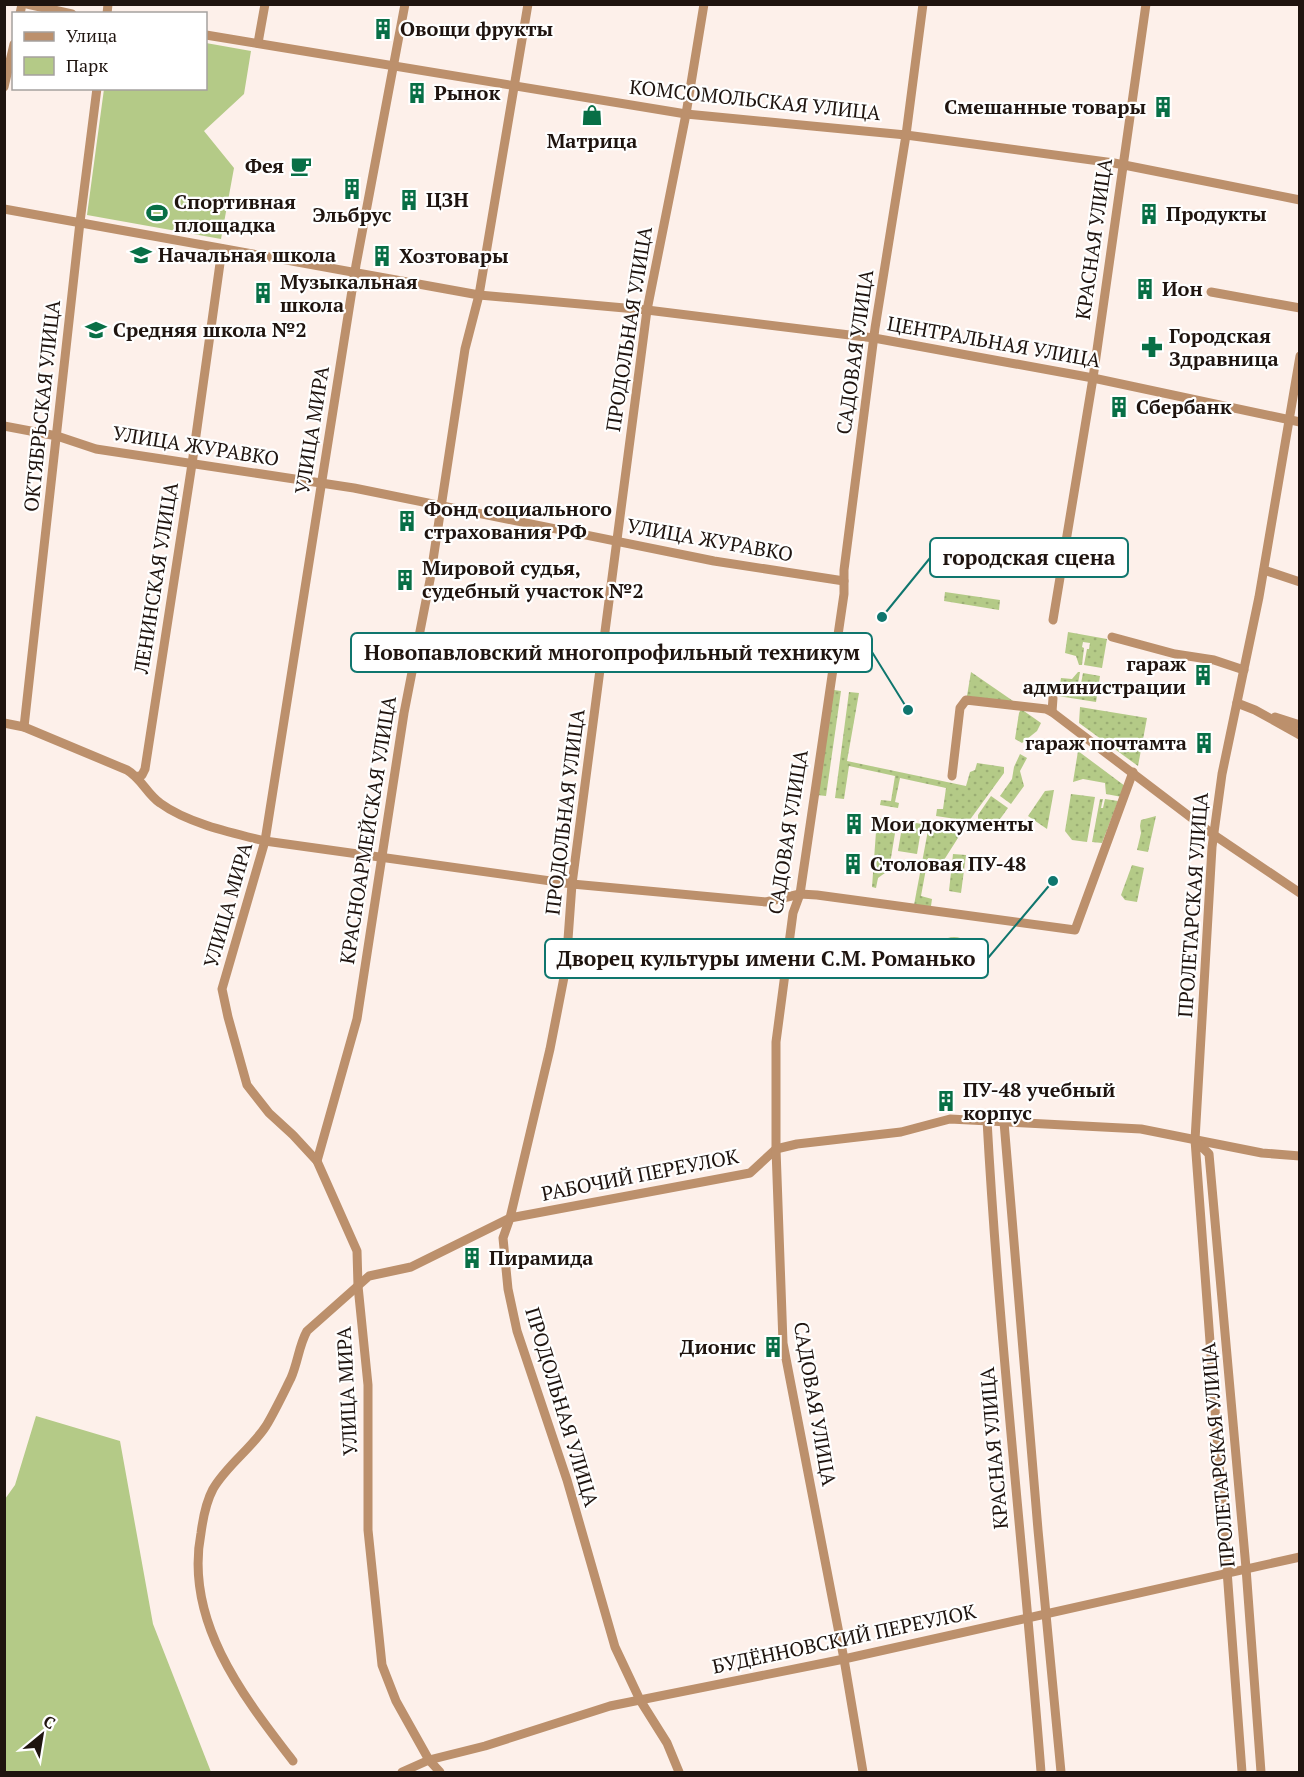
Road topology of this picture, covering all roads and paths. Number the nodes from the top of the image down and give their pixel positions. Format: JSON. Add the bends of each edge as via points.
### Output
{"nodes":[{"id":1,"x":27,"y":4,"type":"edge"},
{"id":2,"x":265,"y":4,"type":"edge"},
{"id":3,"x":405,"y":4,"type":"edge"},
{"id":4,"x":528,"y":4,"type":"edge"},
{"id":5,"x":704,"y":4,"type":"edge"},
{"id":6,"x":923,"y":4,"type":"edge"},
{"id":7,"x":1146,"y":4,"type":"edge"},
{"id":8,"x":63,"y":12,"type":"edge"},
{"id":9,"x":207,"y":35,"type":"edge"},
{"id":10,"x":258,"y":43,"type":"junction"},
{"id":11,"x":12,"y":53,"type":"edge"},
{"id":12,"x":395,"y":67,"type":"junction"},
{"id":13,"x":515,"y":86,"type":"junction"},
{"id":14,"x":4,"y":87,"type":"edge"},
{"id":15,"x":97,"y":90,"type":"edge"},
{"id":16,"x":686,"y":114,"type":"junction"},
{"id":17,"x":906,"y":135,"type":"junction"},
{"id":18,"x":1123,"y":164,"type":"junction"},
{"id":19,"x":1299,"y":200,"type":"edge"},
{"id":20,"x":4,"y":209,"type":"edge"},
{"id":21,"x":80,"y":222,"type":"junction"},
{"id":22,"x":222,"y":249,"type":"junction"},
{"id":23,"x":355,"y":273,"type":"junction"},
{"id":24,"x":1211,"y":292,"type":"dead end"},
{"id":25,"x":478,"y":295,"type":"junction"},
{"id":26,"x":1299,"y":308,"type":"edge"},
{"id":27,"x":646,"y":310,"type":"junction"},
{"id":28,"x":874,"y":338,"type":"junction"},
{"id":29,"x":1299,"y":356,"type":"edge"},
{"id":30,"x":1093,"y":378,"type":"junction"},
{"id":31,"x":1289,"y":420,"type":"junction"},
{"id":32,"x":1299,"y":422,"type":"edge"},
{"id":33,"x":4,"y":426,"type":"edge"},
{"id":34,"x":57,"y":436,"type":"junction"},
{"id":35,"x":192,"y":464,"type":"junction"},
{"id":36,"x":322,"y":484,"type":"junction"},
{"id":37,"x":441,"y":506,"type":"junction"},
{"id":38,"x":617,"y":541,"type":"junction"},
{"id":39,"x":1264,"y":570,"type":"junction"},
{"id":40,"x":844,"y":581,"type":"junction"},
{"id":41,"x":1299,"y":582,"type":"edge"},
{"id":42,"x":1053,"y":620,"type":"dead end"},
{"id":43,"x":1112,"y":637,"type":"dead end"},
{"id":44,"x":1244,"y":670,"type":"junction"},
{"id":45,"x":1053,"y":698,"type":"dead end"},
{"id":46,"x":1237,"y":703,"type":"junction"},
{"id":47,"x":1256,"y":710,"type":"junction"},
{"id":48,"x":1049,"y":711,"type":"junction"},
{"id":49,"x":4,"y":723,"type":"edge"},
{"id":50,"x":1299,"y":725,"type":"edge"},
{"id":51,"x":24,"y":727,"type":"junction"},
{"id":52,"x":1299,"y":735,"type":"edge"},
{"id":53,"x":145,"y":769,"type":"junction"},
{"id":54,"x":1133,"y":772,"type":"junction"},
{"id":55,"x":952,"y":776,"type":"dead end"},
{"id":56,"x":136,"y":777,"type":"junction"},
{"id":57,"x":146,"y":788,"type":"junction"},
{"id":58,"x":1214,"y":835,"type":"junction"},
{"id":59,"x":265,"y":841,"type":"junction"},
{"id":60,"x":381,"y":858,"type":"junction"},
{"id":61,"x":572,"y":884,"type":"junction"},
{"id":62,"x":1299,"y":893,"type":"edge"},
{"id":63,"x":800,"y":894,"type":"junction"},
{"id":64,"x":987,"y":1120,"type":"junction"},
{"id":65,"x":1004,"y":1122,"type":"junction"},
{"id":66,"x":1195,"y":1140,"type":"junction"},
{"id":67,"x":776,"y":1149,"type":"junction"},
{"id":68,"x":1299,"y":1156,"type":"edge"},
{"id":69,"x":317,"y":1161,"type":"junction"},
{"id":70,"x":510,"y":1218,"type":"junction"},
{"id":71,"x":358,"y":1286,"type":"junction"},
{"id":72,"x":1299,"y":1557,"type":"edge"},
{"id":73,"x":1246,"y":1568,"type":"junction"},
{"id":74,"x":1227,"y":1572,"type":"junction"},
{"id":75,"x":1047,"y":1614,"type":"junction"},
{"id":76,"x":1029,"y":1618,"type":"junction"},
{"id":77,"x":844,"y":1659,"type":"junction"},
{"id":78,"x":640,"y":1700,"type":"junction"},
{"id":79,"x":429,"y":1760,"type":"junction"},
{"id":80,"x":293,"y":1761,"type":"dead end"},
{"id":81,"x":402,"y":1773,"type":"edge"},
{"id":82,"x":440,"y":1773,"type":"edge"},
{"id":83,"x":678,"y":1773,"type":"edge"},
{"id":84,"x":863,"y":1773,"type":"edge"},
{"id":85,"x":1041,"y":1773,"type":"edge"},
{"id":86,"x":1062,"y":1773,"type":"edge"},
{"id":87,"x":1242,"y":1773,"type":"edge"},
{"id":88,"x":1261,"y":1773,"type":"edge"}],
"edges":[{"from":1,"to":8,"type":"street"},
{"from":2,"to":10,"type":"street"},
{"from":3,"to":12,"type":"street","name":"УЛИЦА МИРА"},
{"from":4,"to":13,"type":"street","name":"КРАСНОАРМЕЙСКАЯ УЛИЦА"},
{"from":5,"to":16,"type":"street","name":"ПРОДОЛЬНАЯ УЛИЦА"},
{"from":6,"to":17,"type":"street","name":"САДОВАЯ УЛИЦА"},
{"from":7,"to":18,"type":"street","name":"КРАСНАЯ УЛИЦА"},
{"from":9,"to":10,"type":"street","name":"КОМСОМОЛЬСКАЯ УЛИЦА"},
{"from":10,"to":12,"type":"street","name":"КОМСОМОЛЬСКАЯ УЛИЦА"},
{"from":11,"to":14,"type":"street"},
{"from":12,"to":13,"type":"street","name":"КОМСОМОЛЬСКАЯ УЛИЦА"},
{"from":12,"to":23,"type":"street","name":"УЛИЦА МИРА"},
{"from":13,"to":16,"type":"street","name":"КОМСОМОЛЬСКАЯ УЛИЦА"},
{"from":13,"to":25,"type":"street","name":"КРАСНОАРМЕЙСКАЯ УЛИЦА"},
{"from":15,"to":21,"type":"street","name":"ОКТЯБРЬСКАЯ УЛИЦА"},
{"from":16,"to":17,"type":"street","name":"КОМСОМОЛЬСКАЯ УЛИЦА"},
{"from":16,"to":27,"type":"street","name":"ПРОДОЛЬНАЯ УЛИЦА"},
{"from":17,"to":18,"type":"street","name":"КОМСОМОЛЬСКАЯ УЛИЦА"},
{"from":17,"to":28,"type":"street","name":"САДОВАЯ УЛИЦА"},
{"from":18,"to":19,"type":"street","name":"КОМСОМОЛЬСКАЯ УЛИЦА"},
{"from":18,"to":30,"type":"street","name":"КРАСНАЯ УЛИЦА"},
{"from":20,"to":21,"type":"street","name":"ЦЕНТРАЛЬНАЯ УЛИЦА"},
{"from":21,"to":22,"type":"street","name":"ЦЕНТРАЛЬНАЯ УЛИЦА"},
{"from":21,"to":34,"type":"street","name":"ОКТЯБРЬСКАЯ УЛИЦА"},
{"from":22,"to":23,"type":"street","name":"ЦЕНТРАЛЬНАЯ УЛИЦА"},
{"from":22,"to":35,"type":"street","name":"ЛЕНИНСКАЯ УЛИЦА"},
{"from":23,"to":25,"type":"street","name":"ЦЕНТРАЛЬНАЯ УЛИЦА"},
{"from":23,"to":36,"type":"street","name":"УЛИЦА МИРА"},
{"from":24,"to":26,"type":"street"},
{"from":25,"to":27,"type":"street","name":"ЦЕНТРАЛЬНАЯ УЛИЦА"},
{"from":25,"to":37,"type":"street","name":"КРАСНОАРМЕЙСКАЯ УЛИЦА","via":[[465,349]]},
{"from":27,"to":28,"type":"street","name":"ЦЕНТРАЛЬНАЯ УЛИЦА"},
{"from":27,"to":38,"type":"street","name":"ПРОДОЛЬНАЯ УЛИЦА"},
{"from":28,"to":30,"type":"street","name":"ЦЕНТРАЛЬНАЯ УЛИЦА"},
{"from":28,"to":40,"type":"street","name":"САДОВАЯ УЛИЦА"},
{"from":29,"to":31,"type":"street","name":"ПРОЛЕТАРСКАЯ УЛИЦА"},
{"from":30,"to":31,"type":"street","name":"ЦЕНТРАЛЬНАЯ УЛИЦА"},
{"from":30,"to":42,"type":"street","name":"КРАСНАЯ УЛИЦА"},
{"from":31,"to":32,"type":"street","name":"ЦЕНТРАЛЬНАЯ УЛИЦА"},
{"from":31,"to":39,"type":"street","name":"ПРОЛЕТАРСКАЯ УЛИЦА"},
{"from":33,"to":34,"type":"street","name":"УЛИЦА ЖУРАВКО"},
{"from":34,"to":35,"type":"street","name":"УЛИЦА ЖУРАВКО","via":[[96,449]]},
{"from":34,"to":51,"type":"street","name":"ОКТЯБРЬСКАЯ УЛИЦА"},
{"from":35,"to":36,"type":"street","name":"УЛИЦА ЖУРАВКО"},
{"from":35,"to":53,"type":"street","name":"ЛЕНИНСКАЯ УЛИЦА"},
{"from":36,"to":37,"type":"street","name":"УЛИЦА ЖУРАВКО"},
{"from":36,"to":59,"type":"street","name":"УЛИЦА МИРА"},
{"from":37,"to":38,"type":"street","name":"УЛИЦА ЖУРАВКО"},
{"from":37,"to":60,"type":"street","name":"КРАСНОАРМЕЙСКАЯ УЛИЦА"},
{"from":38,"to":40,"type":"street","name":"УЛИЦА ЖУРАВКО"},
{"from":38,"to":61,"type":"street","name":"ПРОДОЛЬНАЯ УЛИЦА"},
{"from":39,"to":41,"type":"street"},
{"from":39,"to":44,"type":"street","name":"ПРОЛЕТАРСКАЯ УЛИЦА"},
{"from":40,"to":63,"type":"street","name":"САДОВАЯ УЛИЦА"},
{"from":43,"to":44,"type":"street"},
{"from":44,"to":46,"type":"street","name":"ПРОЛЕТАРСКАЯ УЛИЦА"},
{"from":45,"to":48,"type":"street"},
{"from":46,"to":47,"type":"street"},
{"from":46,"to":58,"type":"street","name":"ПРОЛЕТАРСКАЯ УЛИЦА"},
{"from":47,"to":50,"type":"street"},
{"from":47,"to":52,"type":"street"},
{"from":48,"to":54,"type":"street"},
{"from":48,"to":55,"type":"street","via":[[966,700],[960,708]]},
{"from":49,"to":51,"type":"street"},
{"from":51,"to":56,"type":"street","via":[[121,766]]},
{"from":53,"to":56,"type":"street"},
{"from":53,"to":57,"type":"street","name":"ЛЕНИНСКАЯ УЛИЦА"},
{"from":54,"to":58,"type":"street"},
{"from":54,"to":63,"type":"street","via":[[1076,930]]},
{"from":56,"to":57,"type":"street"},
{"from":57,"to":59,"type":"street","via":[[160,803],[190,818]]},
{"from":58,"to":62,"type":"street"},
{"from":58,"to":66,"type":"street","name":"ПРОЛЕТАРСКАЯ УЛИЦА"},
{"from":59,"to":60,"type":"street"},
{"from":59,"to":69,"type":"street","name":"УЛИЦА МИРА","via":[[222,989],[247,1085]]},
{"from":60,"to":61,"type":"street"},
{"from":60,"to":69,"type":"street","name":"КРАСНОАРМЕЙСКАЯ УЛИЦА","via":[[357,1019]]},
{"from":61,"to":63,"type":"street","via":[[766,902]]},
{"from":61,"to":70,"type":"street","name":"ПРОДОЛЬНАЯ УЛИЦА","via":[[566,967]]},
{"from":63,"to":67,"type":"street","name":"САДОВАЯ УЛИЦА","via":[[793,913],[776,1042]]},
{"from":64,"to":65,"type":"street"},
{"from":64,"to":67,"type":"street","via":[[950,1119],[901,1132]]},
{"from":64,"to":76,"type":"street","name":"КРАСНАЯ УЛИЦА","via":[[1005,1376]]},
{"from":65,"to":66,"type":"street","via":[[1141,1129]]},
{"from":65,"to":75,"type":"street","name":"КРАСНАЯ УЛИЦА"},
{"from":66,"to":68,"type":"street"},
{"from":66,"to":73,"type":"street","name":"ПРОЛЕТАРСКАЯ УЛИЦА","via":[[1209,1154]]},
{"from":66,"to":74,"type":"street","name":"ПРОЛЕТАРСКАЯ УЛИЦА"},
{"from":67,"to":70,"type":"street","name":"РАБОЧИЙ ПЕРЕУЛОК","via":[[750,1173]]},
{"from":67,"to":77,"type":"street","name":"САДОВАЯ УЛИЦА","via":[[783,1343]]},
{"from":69,"to":71,"type":"street","name":"УЛИЦА МИРА","via":[[357,1251]]},
{"from":70,"to":71,"type":"street","name":"РАБОЧИЙ ПЕРЕУЛОК","via":[[411,1267],[369,1276]]},
{"from":70,"to":78,"type":"street","name":"ПРОДОЛЬНАЯ УЛИЦА","via":[[503,1238],[517,1332],[567,1480],[615,1647]]},
{"from":71,"to":79,"type":"street","name":"УЛИЦА МИРА","via":[[368,1385],[368,1530],[382,1665],[396,1701]]},
{"from":71,"to":80,"type":"street","name":"РАБОЧИЙ ПЕРЕУЛОК","via":[[302,1339],[291,1378],[264,1428],[212,1490],[199,1542],[198,1573],[212,1635],[244,1696]]},
{"from":72,"to":73,"type":"street","name":"БУДЁННОВСКИЙ ПЕРЕУЛОК"},
{"from":73,"to":74,"type":"street","name":"БУДЁННОВСКИЙ ПЕРЕУЛОК"},
{"from":73,"to":88,"type":"street","name":"ПРОЛЕТАРСКАЯ УЛИЦА"},
{"from":74,"to":75,"type":"street","name":"БУДЁННОВСКИЙ ПЕРЕУЛОК"},
{"from":74,"to":87,"type":"street","name":"ПРОЛЕТАРСКАЯ УЛИЦА"},
{"from":75,"to":76,"type":"street","name":"БУДЁННОВСКИЙ ПЕРЕУЛОК"},
{"from":75,"to":86,"type":"street","name":"КРАСНАЯ УЛИЦА"},
{"from":76,"to":77,"type":"street","name":"БУДЁННОВСКИЙ ПЕРЕУЛОК"},
{"from":76,"to":85,"type":"street","name":"КРАСНАЯ УЛИЦА"},
{"from":77,"to":78,"type":"street","name":"БУДЁННОВСКИЙ ПЕРЕУЛОК"},
{"from":77,"to":84,"type":"street","name":"САДОВАЯ УЛИЦА"},
{"from":78,"to":79,"type":"street","name":"БУДЁННОВСКИЙ ПЕРЕУЛОК"},
{"from":78,"to":83,"type":"street","name":"ПРОДОЛЬНАЯ УЛИЦА","via":[[667,1743]]},
{"from":79,"to":81,"type":"street","name":"БУДЁННОВСКИЙ ПЕРЕУЛОК"},
{"from":79,"to":82,"type":"street","name":"УЛИЦА МИРА"}]}
